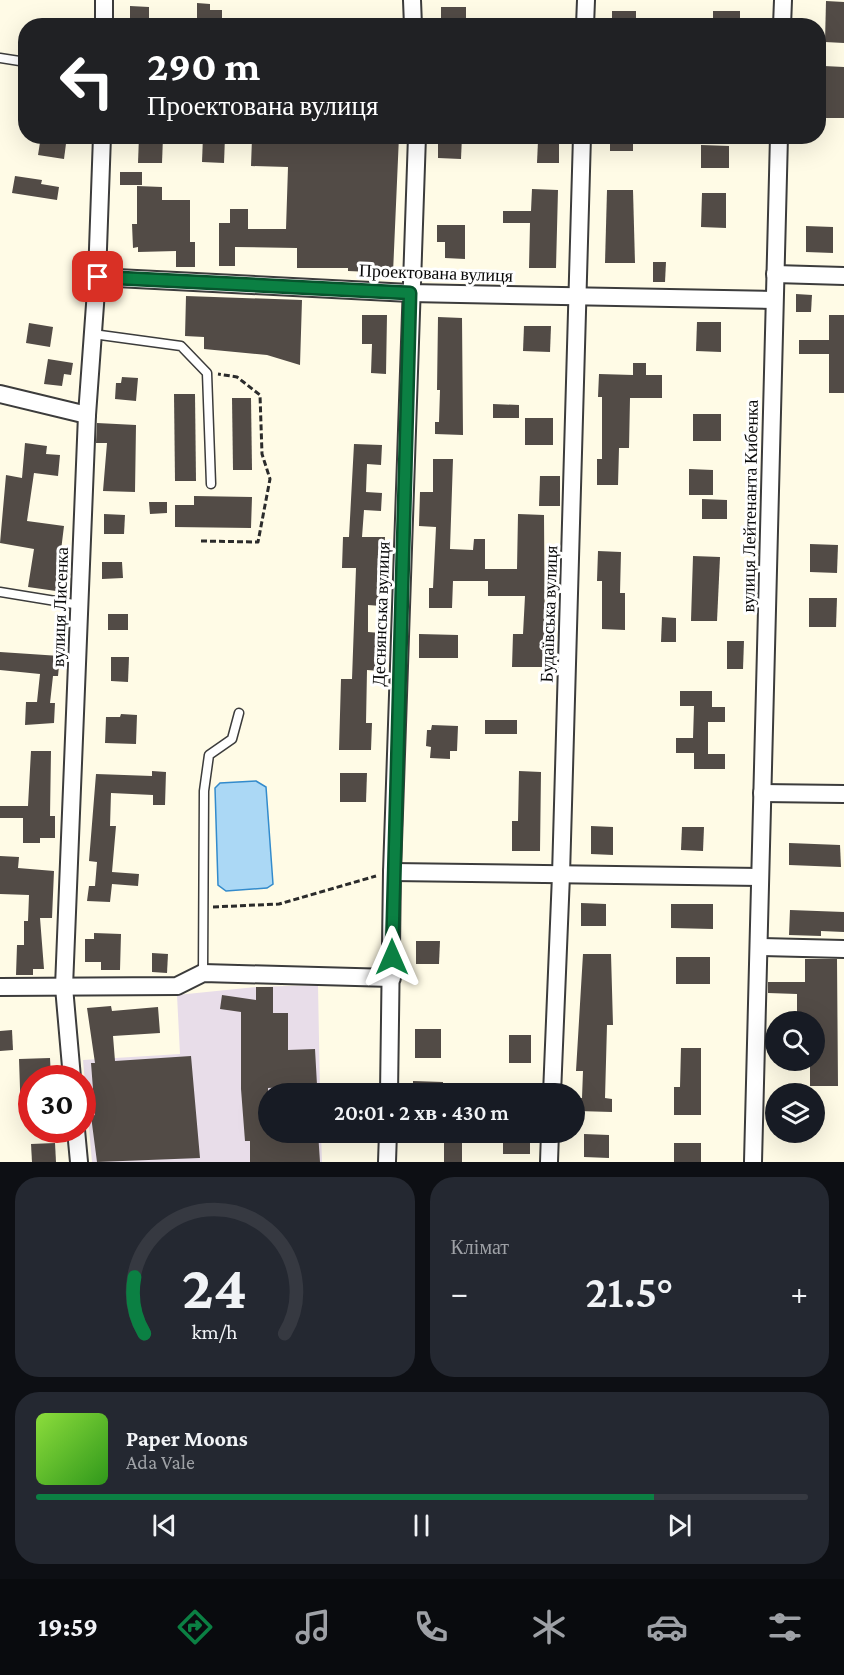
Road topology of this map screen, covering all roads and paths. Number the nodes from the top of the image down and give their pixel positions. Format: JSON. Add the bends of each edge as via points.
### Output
{"nodes":[{"id":1,"x":104,"y":0,"type":"edge"},
{"id":2,"x":412,"y":0,"type":"edge"},
{"id":3,"x":585,"y":0,"type":"edge"},
{"id":4,"x":783,"y":0,"type":"edge"},
{"id":5,"x":104,"y":18,"type":"edge"},
{"id":6,"x":413,"y":18,"type":"edge"},
{"id":7,"x":585,"y":18,"type":"edge"},
{"id":8,"x":782,"y":18,"type":"edge"},
{"id":9,"x":0,"y":58,"type":"edge"},
{"id":10,"x":18,"y":61,"type":"edge"},
{"id":11,"x":102,"y":144,"type":"edge"},
{"id":12,"x":417,"y":144,"type":"edge"},
{"id":13,"x":582,"y":144,"type":"edge"},
{"id":14,"x":779,"y":144,"type":"edge"},
{"id":15,"x":775,"y":273,"type":"junction"},
{"id":16,"x":844,"y":276,"type":"edge"},
{"id":17,"x":98,"y":277,"type":"junction"},
{"id":18,"x":410,"y":293,"type":"junction"},
{"id":19,"x":578,"y":297,"type":"junction"},
{"id":20,"x":774,"y":300,"type":"junction"},
{"id":21,"x":93,"y":334,"type":"junction"},
{"id":22,"x":207,"y":373,"type":"junction"},
{"id":23,"x":0,"y":394,"type":"edge"},
{"id":24,"x":87,"y":415,"type":"junction"},
{"id":25,"x":211,"y":484,"type":"dead end"},
{"id":26,"x":201,"y":541,"type":"dead end"},
{"id":27,"x":0,"y":592,"type":"edge"},
{"id":28,"x":80,"y":605,"type":"junction"},
{"id":29,"x":239,"y":713,"type":"dead end"},
{"id":30,"x":762,"y":793,"type":"junction"},
{"id":31,"x":844,"y":794,"type":"edge"},
{"id":32,"x":392,"y":872,"type":"junction"},
{"id":33,"x":561,"y":875,"type":"junction"},
{"id":34,"x":760,"y":877,"type":"junction"},
{"id":35,"x":203,"y":908,"type":"junction"},
{"id":36,"x":759,"y":947,"type":"junction"},
{"id":37,"x":844,"y":949,"type":"edge"},
{"id":38,"x":203,"y":973,"type":"junction"},
{"id":39,"x":392,"y":978,"type":"junction"},
{"id":40,"x":0,"y":987,"type":"edge"},
{"id":41,"x":64,"y":987,"type":"junction"},
{"id":42,"x":71,"y":1065,"type":"edge"},
{"id":43,"x":389,"y":1083,"type":"edge"},
{"id":44,"x":552,"y":1083,"type":"edge"},
{"id":45,"x":77,"y":1143,"type":"edge"},
{"id":46,"x":388,"y":1143,"type":"edge"},
{"id":47,"x":550,"y":1143,"type":"edge"},
{"id":48,"x":79,"y":1162,"type":"edge"},
{"id":49,"x":387,"y":1162,"type":"edge"},
{"id":50,"x":549,"y":1162,"type":"edge"},
{"id":51,"x":753,"y":1162,"type":"edge"}],
"edges":[{"from":1,"to":5,"type":"street"},
{"from":2,"to":6,"type":"street"},
{"from":3,"to":7,"type":"street"},
{"from":4,"to":8,"type":"street"},
{"from":9,"to":10,"type":"lane"},
{"from":11,"to":17,"type":"street","name":"вулиця Лисенка"},
{"from":12,"to":18,"type":"street","name":"Деснянська вулиця"},
{"from":13,"to":19,"type":"street","name":"Будаївська вулиця"},
{"from":14,"to":15,"type":"street","name":"вулиця Лейтенанта Кибенка"},
{"from":15,"to":16,"type":"street"},
{"from":15,"to":20,"type":"street","name":"вулиця Лейтенанта Кибенка"},
{"from":17,"to":18,"type":"street","name":"Проектована вулиця"},
{"from":17,"to":21,"type":"street","name":"вулиця Лисенка"},
{"from":18,"to":19,"type":"street","name":"Проектована вулиця"},
{"from":18,"to":32,"type":"street","name":"Деснянська вулиця"},
{"from":19,"to":20,"type":"street","name":"Проектована вулиця"},
{"from":19,"to":33,"type":"street","name":"Будаївська вулиця"},
{"from":20,"to":30,"type":"street","name":"вулиця Лейтенанта Кибенка"},
{"from":21,"to":22,"type":"lane","via":[[182,346]]},
{"from":21,"to":24,"type":"street","name":"вулиця Лисенка"},
{"from":22,"to":25,"type":"lane"},
{"from":22,"to":26,"type":"path","via":[[237,377],[260,395],[262,454],[270,479],[258,542]]},
{"from":23,"to":24,"type":"street"},
{"from":24,"to":28,"type":"street","name":"вулиця Лисенка"},
{"from":27,"to":28,"type":"lane"},
{"from":28,"to":41,"type":"street","name":"вулиця Лисенка"},
{"from":29,"to":35,"type":"lane","via":[[232,738],[209,755],[204,791]]},
{"from":30,"to":31,"type":"street"},
{"from":30,"to":34,"type":"street","name":"вулиця Лейтенанта Кибенка"},
{"from":32,"to":33,"type":"street"},
{"from":32,"to":35,"type":"path","via":[[279,904]]},
{"from":32,"to":39,"type":"street","name":"Деснянська вулиця"},
{"from":33,"to":34,"type":"street"},
{"from":33,"to":44,"type":"street","name":"Будаївська вулиця"},
{"from":34,"to":36,"type":"street","name":"вулиця Лейтенанта Кибенка"},
{"from":35,"to":38,"type":"lane"},
{"from":36,"to":37,"type":"street"},
{"from":36,"to":51,"type":"street"},
{"from":38,"to":39,"type":"street"},
{"from":38,"to":41,"type":"street","via":[[177,986]]},
{"from":39,"to":43,"type":"street","name":"Деснянська вулиця"},
{"from":40,"to":41,"type":"street"},
{"from":41,"to":42,"type":"street","name":"вулиця Лисенка"},
{"from":45,"to":48,"type":"street"},
{"from":46,"to":49,"type":"street"},
{"from":47,"to":50,"type":"street"}]}
